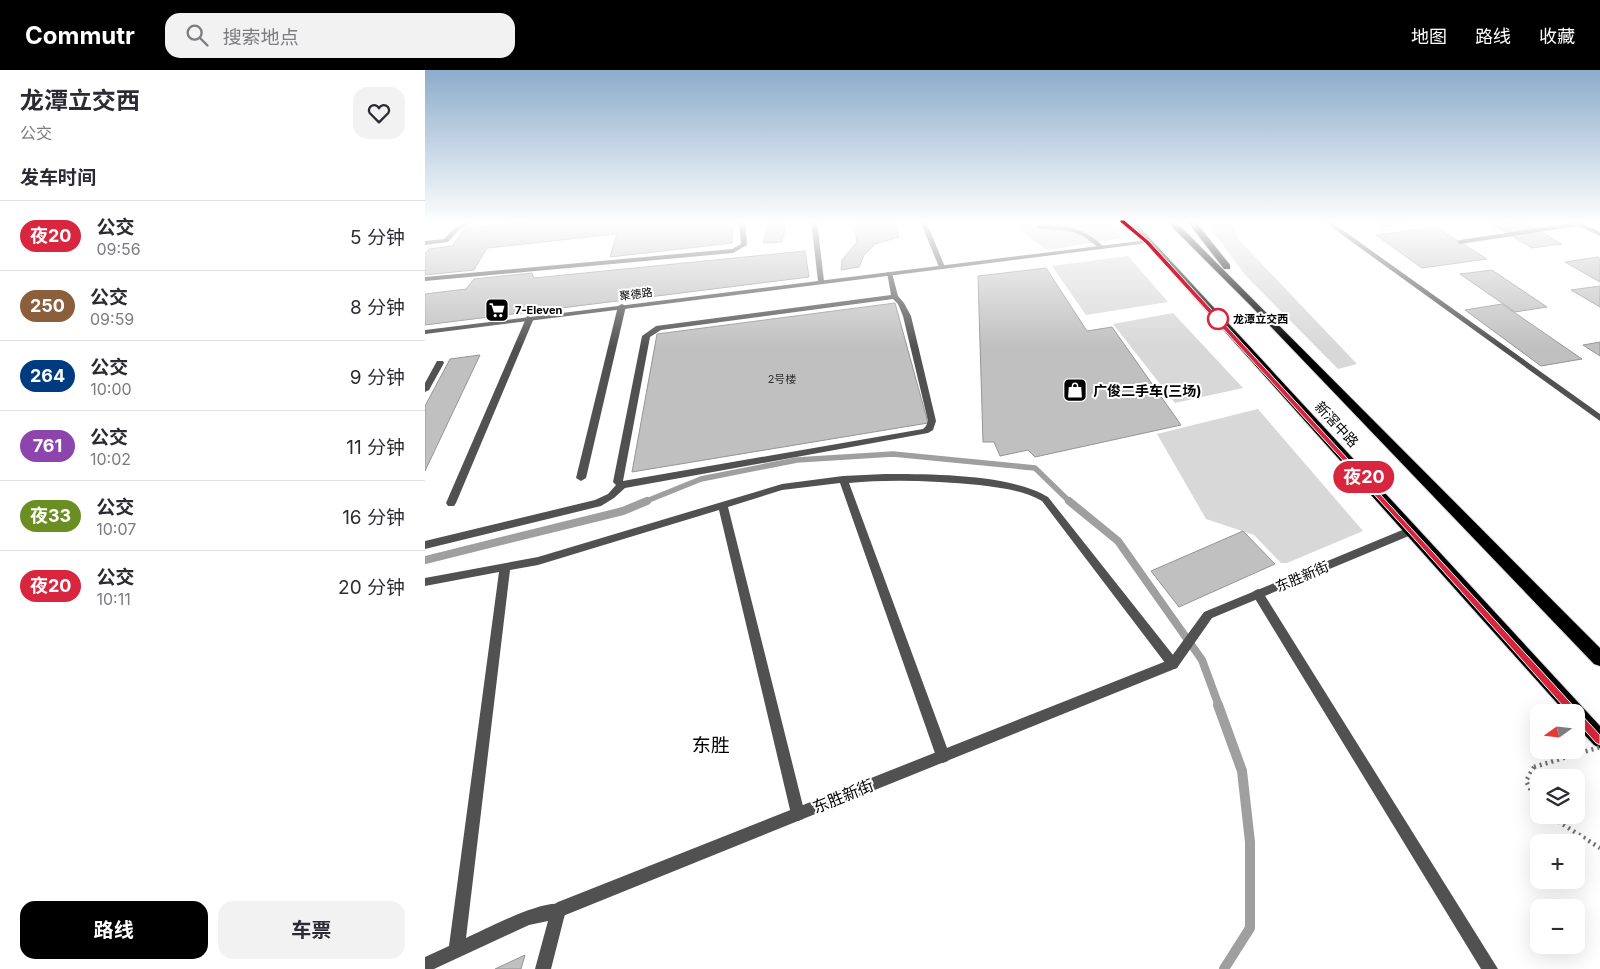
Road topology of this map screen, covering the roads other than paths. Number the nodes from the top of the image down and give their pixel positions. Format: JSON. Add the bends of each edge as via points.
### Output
{"nodes":[{"id":1,"x":597,"y":263,"type":"edge"},
{"id":2,"x":819,"y":263,"type":"edge"},
{"id":3,"x":940,"y":263,"type":"edge"},
{"id":4,"x":976,"y":263,"type":"edge"},
{"id":5,"x":1166,"y":263,"type":"edge"},
{"id":6,"x":1212,"y":263,"type":"edge"},
{"id":7,"x":1223,"y":263,"type":"edge"},
{"id":8,"x":1384,"y":263,"type":"edge"},
{"id":9,"x":942,"y":267,"type":"junction"},
{"id":10,"x":889,"y":273,"type":"junction"},
{"id":11,"x":425,"y":278,"type":"edge"},
{"id":12,"x":821,"y":282,"type":"junction"},
{"id":13,"x":895,"y":297,"type":"junction"},
{"id":14,"x":1254,"y":304,"type":"junction"},
{"id":15,"x":622,"y":306,"type":"junction"},
{"id":16,"x":530,"y":318,"type":"junction"},
{"id":17,"x":425,"y":332,"type":"edge"},
{"id":18,"x":440,"y":363,"type":"dead end"},
{"id":19,"x":425,"y":390,"type":"edge"},
{"id":20,"x":1600,"y":418,"type":"edge"},
{"id":21,"x":581,"y":478,"type":"dead end"},
{"id":22,"x":843,"y":479,"type":"junction"},
{"id":23,"x":622,"y":485,"type":"junction"},
{"id":24,"x":451,"y":503,"type":"dead end"},
{"id":25,"x":723,"y":505,"type":"junction"},
{"id":26,"x":1412,"y":530,"type":"junction"},
{"id":27,"x":425,"y":545,"type":"edge"},
{"id":28,"x":505,"y":568,"type":"junction"},
{"id":29,"x":425,"y":582,"type":"edge"},
{"id":30,"x":1258,"y":594,"type":"junction"},
{"id":31,"x":1600,"y":659,"type":"edge"},
{"id":32,"x":1176,"y":660,"type":"junction"},
{"id":33,"x":1600,"y":739,"type":"edge"},
{"id":34,"x":943,"y":756,"type":"junction"},
{"id":35,"x":798,"y":814,"type":"junction"},
{"id":36,"x":558,"y":910,"type":"junction"},
{"id":37,"x":456,"y":951,"type":"junction"},
{"id":38,"x":425,"y":965,"type":"edge"},
{"id":39,"x":543,"y":969,"type":"edge"},
{"id":40,"x":1490,"y":969,"type":"edge"}],
"edges":[{"from":1,"to":11,"type":"street"},
{"from":2,"to":12,"type":"street"},
{"from":3,"to":9,"type":"street"},
{"from":4,"to":9,"type":"street","name":"聚德路"},
{"from":5,"to":26,"type":"highway","name":"新滘中路"},
{"from":6,"to":14,"type":"highway","name":"新滘中路"},
{"from":7,"to":14,"type":"highway"},
{"from":8,"to":20,"type":"street"},
{"from":9,"to":10,"type":"street","name":"聚德路"},
{"from":10,"to":12,"type":"street","name":"聚德路"},
{"from":10,"to":13,"type":"street"},
{"from":12,"to":15,"type":"street","name":"聚德路"},
{"from":13,"to":23,"type":"street","via":[[653,331],[647,336],[617,482]]},
{"from":13,"to":23,"type":"street","via":[[907,316],[932,421],[930,428]]},
{"from":14,"to":31,"type":"highway","name":"新滘中路"},
{"from":15,"to":16,"type":"street","name":"聚德路"},
{"from":15,"to":21,"type":"street"},
{"from":16,"to":17,"type":"street","name":"聚德路"},
{"from":16,"to":24,"type":"street"},
{"from":18,"to":19,"type":"street"},
{"from":22,"to":25,"type":"street","via":[[782,487]]},
{"from":22,"to":32,"type":"street","via":[[901,476],[965,480],[1034,492],[1058,514]]},
{"from":22,"to":34,"type":"street"},
{"from":23,"to":27,"type":"street","via":[[598,503]]},
{"from":25,"to":28,"type":"street"},
{"from":25,"to":35,"type":"street"},
{"from":26,"to":30,"type":"street","name":"东胜新街"},
{"from":26,"to":33,"type":"highway","name":"新滘中路"},
{"from":28,"to":29,"type":"street"},
{"from":28,"to":37,"type":"street"},
{"from":30,"to":32,"type":"street","name":"东胜新街","via":[[1207,615]]},
{"from":30,"to":40,"type":"street"},
{"from":32,"to":34,"type":"street","name":"东胜新街"},
{"from":34,"to":35,"type":"street","name":"东胜新街"},
{"from":35,"to":36,"type":"street","name":"东胜新街"},
{"from":36,"to":37,"type":"street","name":"东胜新街","via":[[528,918]]},
{"from":36,"to":39,"type":"street"},
{"from":37,"to":38,"type":"street","name":"东胜新街"}]}
